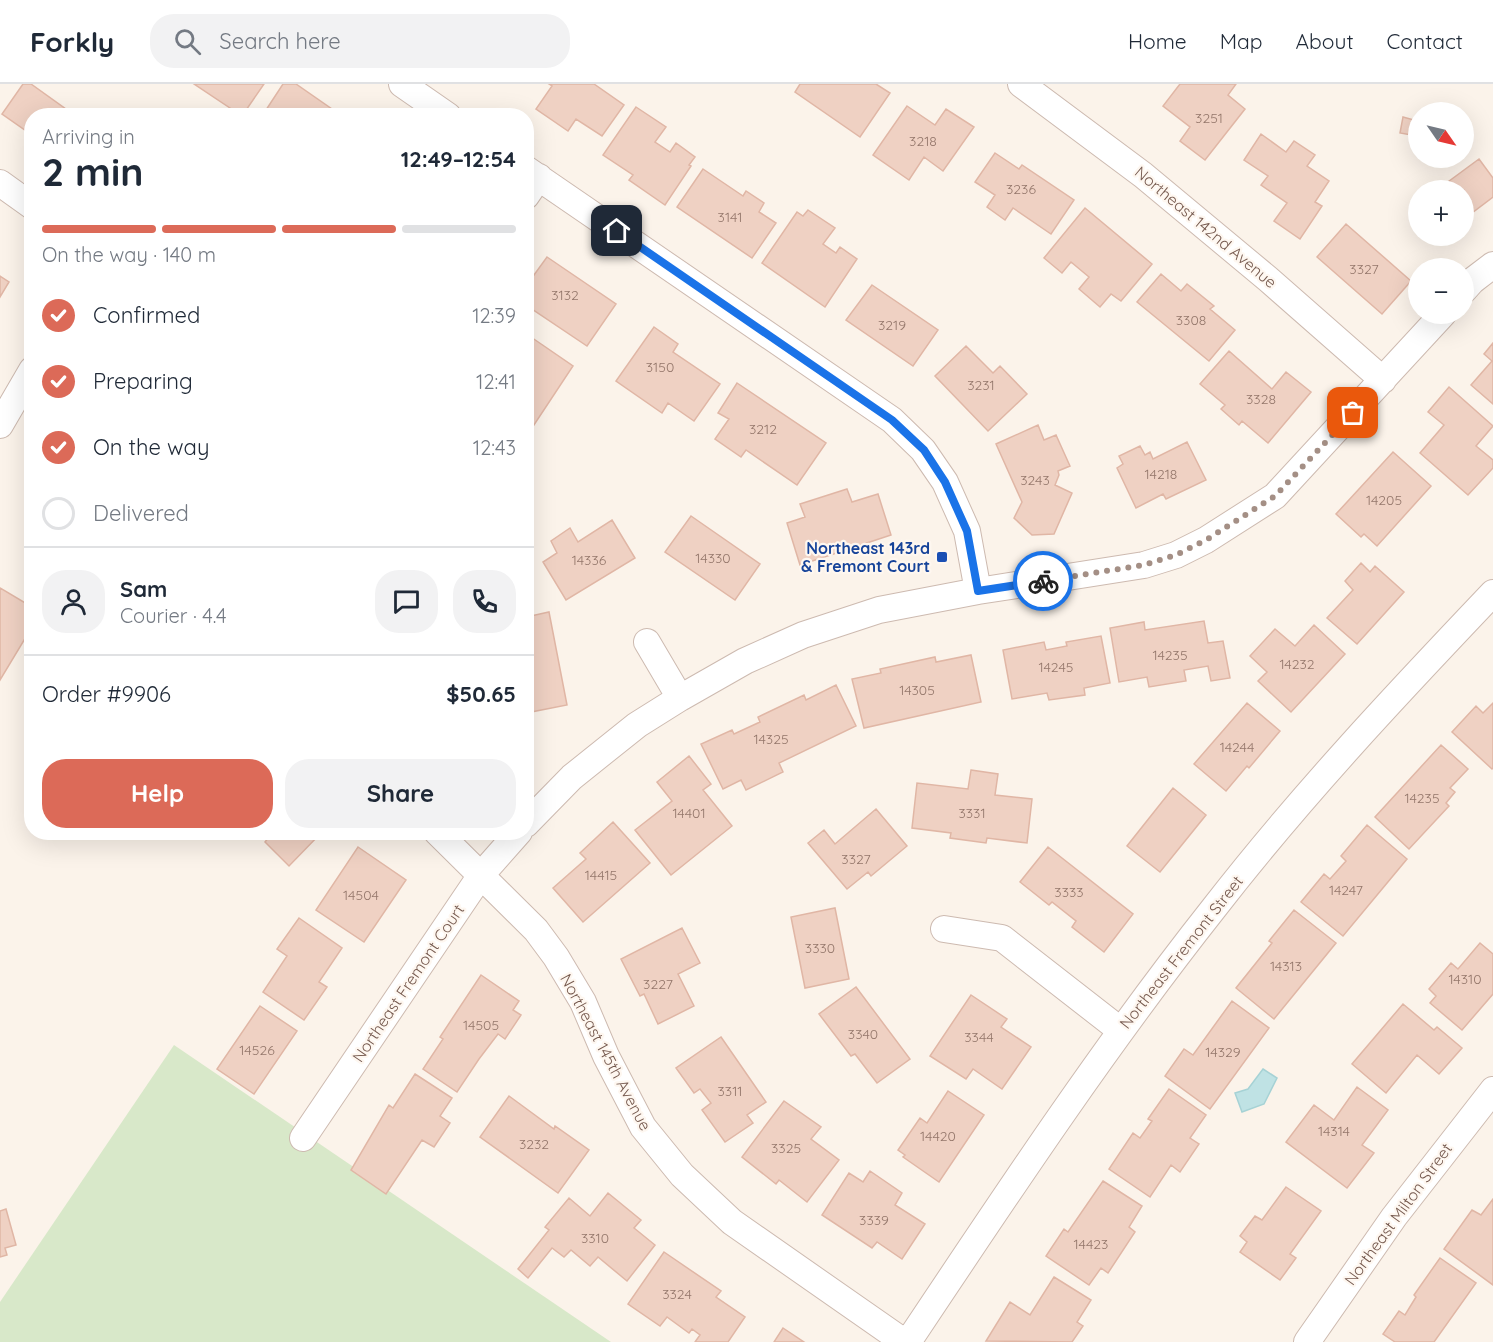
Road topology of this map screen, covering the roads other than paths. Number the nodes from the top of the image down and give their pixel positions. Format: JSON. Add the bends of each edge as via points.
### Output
{"nodes":[{"id":1,"x":402,"y":84,"type":"edge"},
{"id":2,"x":1021,"y":84,"type":"edge"},
{"id":3,"x":436,"y":108,"type":"edge"},
{"id":4,"x":0,"y":183,"type":"edge"},
{"id":5,"x":534,"y":183,"type":"edge"},
{"id":6,"x":24,"y":201,"type":"edge"},
{"id":7,"x":1493,"y":265,"type":"edge"},
{"id":8,"x":1474,"y":279,"type":"edge"},
{"id":9,"x":1434,"y":324,"type":"edge"},
{"id":10,"x":1383,"y":380,"type":"junction"},
{"id":11,"x":24,"y":384,"type":"edge"},
{"id":12,"x":0,"y":425,"type":"edge"},
{"id":13,"x":978,"y":591,"type":"junction"},
{"id":14,"x":1493,"y":593,"type":"edge"},
{"id":15,"x":647,"y":642,"type":"dead end"},
{"id":16,"x":680,"y":698,"type":"junction"},
{"id":17,"x":534,"y":816,"type":"edge"},
{"id":18,"x":445,"y":840,"type":"edge"},
{"id":19,"x":512,"y":840,"type":"edge"},
{"id":20,"x":482,"y":875,"type":"junction"},
{"id":21,"x":944,"y":929,"type":"dead end"},
{"id":22,"x":1120,"y":1030,"type":"junction"},
{"id":23,"x":1493,"y":1090,"type":"edge"},
{"id":24,"x":303,"y":1138,"type":"dead end"},
{"id":25,"x":906,"y":1342,"type":"edge"},
{"id":26,"x":1306,"y":1342,"type":"edge"}],
"edges":[{"from":1,"to":3,"type":"street"},
{"from":2,"to":10,"type":"street","name":"Northeast 142nd Avenue","via":[[1143,175]]},
{"from":4,"to":6,"type":"street"},
{"from":5,"to":13,"type":"street","via":[[892,420],[924,450],[945,482],[967,531]]},
{"from":7,"to":8,"type":"street"},
{"from":9,"to":10,"type":"street"},
{"from":10,"to":13,"type":"street","via":[[1275,496],[1206,540],[1144,565]]},
{"from":11,"to":12,"type":"street"},
{"from":13,"to":16,"type":"street","via":[[879,610],[803,635],[745,661]]},
{"from":14,"to":22,"type":"street","name":"Northeast Fremont Street","via":[[1351,744],[1278,829]]},
{"from":15,"to":16,"type":"street"},
{"from":16,"to":17,"type":"street","via":[[637,725],[572,777]]},
{"from":18,"to":20,"type":"street","name":"Northeast 145th Avenue"},
{"from":19,"to":20,"type":"street","name":"Northeast Fremont Court"},
{"from":20,"to":24,"type":"street","name":"Northeast Fremont Court"},
{"from":20,"to":25,"type":"street","name":"Northeast 145th Avenue","via":[[536,930],[556,957],[583,1002],[643,1127],[682,1175],[732,1222]]},
{"from":21,"to":22,"type":"street","via":[[1002,938]]},
{"from":22,"to":25,"type":"street","name":"Northeast Fremont Street"},
{"from":23,"to":26,"type":"street","name":"Northeast Milton Street","via":[[1394,1217]]}]}
